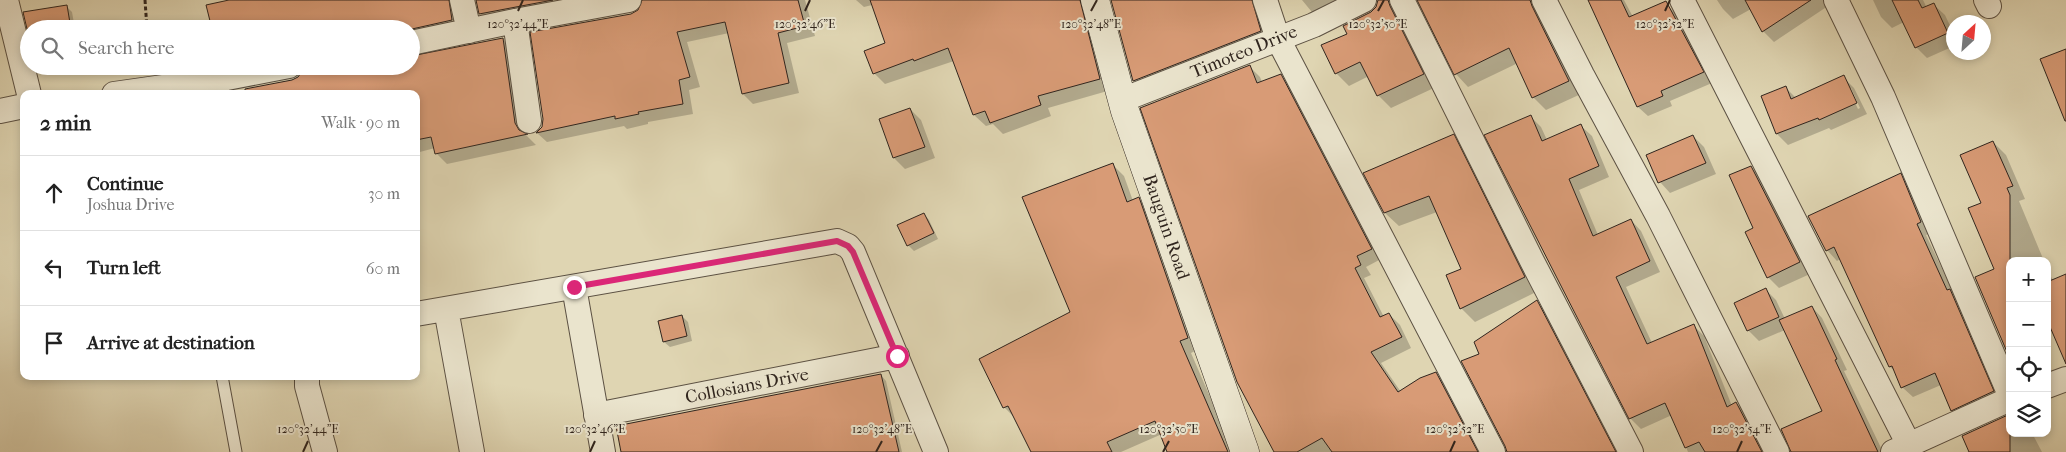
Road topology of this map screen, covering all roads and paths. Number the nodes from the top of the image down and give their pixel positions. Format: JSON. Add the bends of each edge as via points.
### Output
{"nodes":[{"id":1,"x":6,"y":0,"type":"edge"},
{"id":2,"x":145,"y":0,"type":"edge"},
{"id":3,"x":462,"y":0,"type":"edge"},
{"id":4,"x":629,"y":0,"type":"edge"},
{"id":5,"x":1095,"y":0,"type":"edge"},
{"id":6,"x":1265,"y":0,"type":"edge"},
{"id":7,"x":1364,"y":0,"type":"edge"},
{"id":8,"x":1402,"y":0,"type":"edge"},
{"id":9,"x":1544,"y":0,"type":"edge"},
{"id":10,"x":1682,"y":0,"type":"edge"},
{"id":11,"x":1836,"y":0,"type":"edge"},
{"id":12,"x":146,"y":20,"type":"edge"},
{"id":13,"x":515,"y":20,"type":"junction"},
{"id":14,"x":469,"y":31,"type":"junction"},
{"id":15,"x":1278,"y":39,"type":"junction"},
{"id":16,"x":420,"y":40,"type":"edge"},
{"id":17,"x":20,"y":57,"type":"edge"},
{"id":18,"x":24,"y":75,"type":"edge"},
{"id":19,"x":262,"y":75,"type":"edge"},
{"id":20,"x":229,"y":86,"type":"edge"},
{"id":21,"x":28,"y":90,"type":"edge"},
{"id":22,"x":166,"y":90,"type":"edge"},
{"id":23,"x":1122,"y":100,"type":"junction"},
{"id":24,"x":20,"y":107,"type":"edge"},
{"id":25,"x":0,"y":111,"type":"edge"},
{"id":26,"x":529,"y":121,"type":"dead end"},
{"id":27,"x":574,"y":287,"type":"junction"},
{"id":28,"x":446,"y":309,"type":"junction"},
{"id":29,"x":420,"y":313,"type":"edge"},
{"id":30,"x":897,"y":356,"type":"junction"},
{"id":31,"x":2066,"y":379,"type":"edge"},
{"id":32,"x":223,"y":380,"type":"edge"},
{"id":33,"x":307,"y":380,"type":"edge"},
{"id":34,"x":2051,"y":385,"type":"edge"},
{"id":35,"x":2009,"y":392,"type":"edge"},
{"id":36,"x":2006,"y":401,"type":"edge"},
{"id":37,"x":596,"y":415,"type":"junction"},
{"id":38,"x":1901,"y":448,"type":"edge"},
{"id":39,"x":236,"y":452,"type":"edge"},
{"id":40,"x":325,"y":452,"type":"edge"},
{"id":41,"x":472,"y":452,"type":"edge"},
{"id":42,"x":603,"y":452,"type":"edge"},
{"id":43,"x":936,"y":452,"type":"edge"},
{"id":44,"x":1245,"y":452,"type":"edge"},
{"id":45,"x":1493,"y":452,"type":"edge"},
{"id":46,"x":1631,"y":452,"type":"edge"},
{"id":47,"x":1777,"y":452,"type":"edge"}],
"edges":[{"from":1,"to":17,"type":"street"},
{"from":2,"to":12,"type":"path"},
{"from":3,"to":14,"type":"street"},
{"from":4,"to":13,"type":"street"},
{"from":5,"to":23,"type":"street","name":"Bauguin Road"},
{"from":6,"to":15,"type":"street"},
{"from":7,"to":15,"type":"street","name":"Timoteo Drive"},
{"from":8,"to":46,"type":"street"},
{"from":9,"to":47,"type":"street"},
{"from":10,"to":38,"type":"street"},
{"from":11,"to":35,"type":"street","via":[[1883,97]]},
{"from":13,"to":14,"type":"street"},
{"from":13,"to":26,"type":"street"},
{"from":14,"to":16,"type":"street"},
{"from":15,"to":23,"type":"street","name":"Timoteo Drive"},
{"from":15,"to":45,"type":"street"},
{"from":18,"to":21,"type":"street"},
{"from":19,"to":20,"type":"street"},
{"from":20,"to":22,"type":"street"},
{"from":23,"to":44,"type":"street","name":"Bauguin Road"},
{"from":24,"to":25,"type":"street"},
{"from":27,"to":28,"type":"street"},
{"from":27,"to":30,"type":"street","via":[[837,241],[853,252]]},
{"from":27,"to":37,"type":"street"},
{"from":28,"to":29,"type":"street"},
{"from":28,"to":41,"type":"street"},
{"from":30,"to":37,"type":"street","name":"Collosians Drive"},
{"from":30,"to":43,"type":"street"},
{"from":31,"to":34,"type":"street"},
{"from":32,"to":39,"type":"lane"},
{"from":33,"to":40,"type":"street"},
{"from":36,"to":38,"type":"street"},
{"from":37,"to":42,"type":"street"}]}
